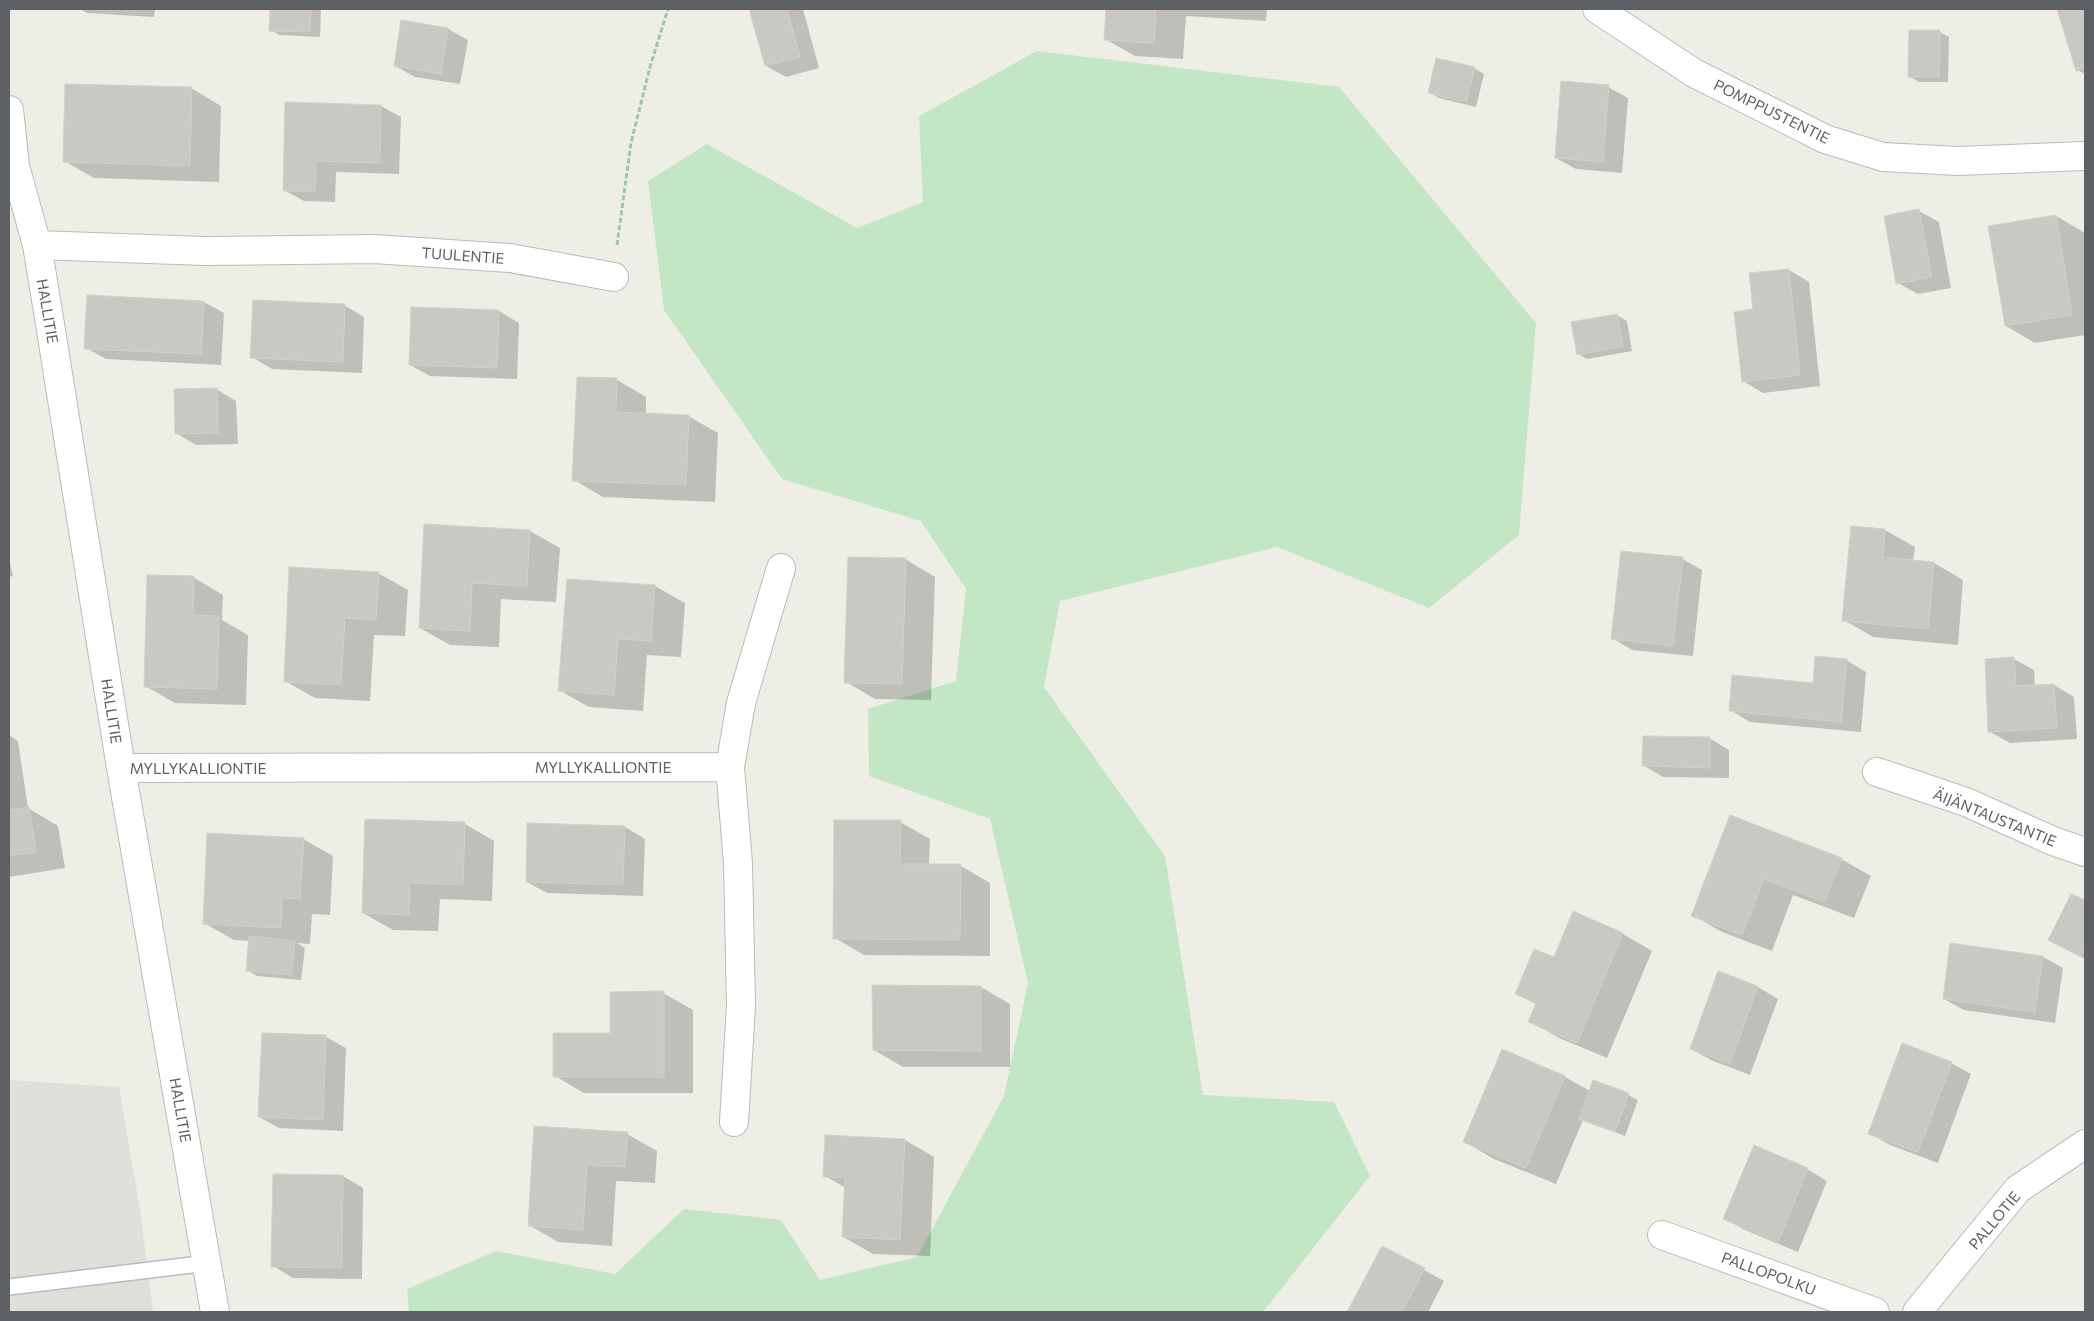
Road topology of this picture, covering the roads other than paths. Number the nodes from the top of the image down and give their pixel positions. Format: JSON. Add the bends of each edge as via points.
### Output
{"nodes":[{"id":1,"x":1597,"y":9,"type":"edge"},
{"id":2,"x":9,"y":110,"type":"edge"},
{"id":3,"x":2085,"y":156,"type":"edge"},
{"id":4,"x":37,"y":245,"type":"junction"},
{"id":5,"x":614,"y":276,"type":"road end"},
{"id":6,"x":781,"y":568,"type":"dead end"},
{"id":7,"x":730,"y":767,"type":"junction"},
{"id":8,"x":122,"y":768,"type":"junction"},
{"id":9,"x":1877,"y":772,"type":"dead end"},
{"id":10,"x":2085,"y":852,"type":"edge"},
{"id":11,"x":734,"y":1122,"type":"dead end"},
{"id":12,"x":2085,"y":1144,"type":"edge"},
{"id":13,"x":1662,"y":1235,"type":"dead end"},
{"id":14,"x":208,"y":1263,"type":"junction"},
{"id":15,"x":9,"y":1288,"type":"edge"},
{"id":16,"x":215,"y":1312,"type":"edge"},
{"id":17,"x":1875,"y":1312,"type":"edge"},
{"id":18,"x":1917,"y":1312,"type":"edge"}],
"edges":[{"from":1,"to":3,"type":"street","name":"POMPPUSTENTIE","via":[[1694,73],[1825,139],[1892,157],[1958,161]]},
{"from":2,"to":4,"type":"street","name":"HALLITIE","via":[[15,166]]},
{"from":4,"to":5,"type":"street","name":"TUULENTIE","via":[[206,251],[374,249],[510,258]]},
{"from":4,"to":8,"type":"street","name":"HALLITIE"},
{"from":6,"to":7,"type":"street","via":[[741,703]]},
{"from":7,"to":8,"type":"street","name":"MYLLYKALLIONTIE"},
{"from":7,"to":11,"type":"street","via":[[738,863],[741,1006]]},
{"from":8,"to":14,"type":"street","name":"HALLITIE"},
{"from":9,"to":10,"type":"street","name":"ÄIJÄNTAUSTANTIE","via":[[1966,802]]},
{"from":12,"to":18,"type":"street","name":"PALLOTIE","via":[[2018,1189]]},
{"from":13,"to":17,"type":"street","name":"PALLOPOLKU"},
{"from":14,"to":15,"type":"lane"},
{"from":14,"to":16,"type":"street","name":"HALLITIE"}]}
